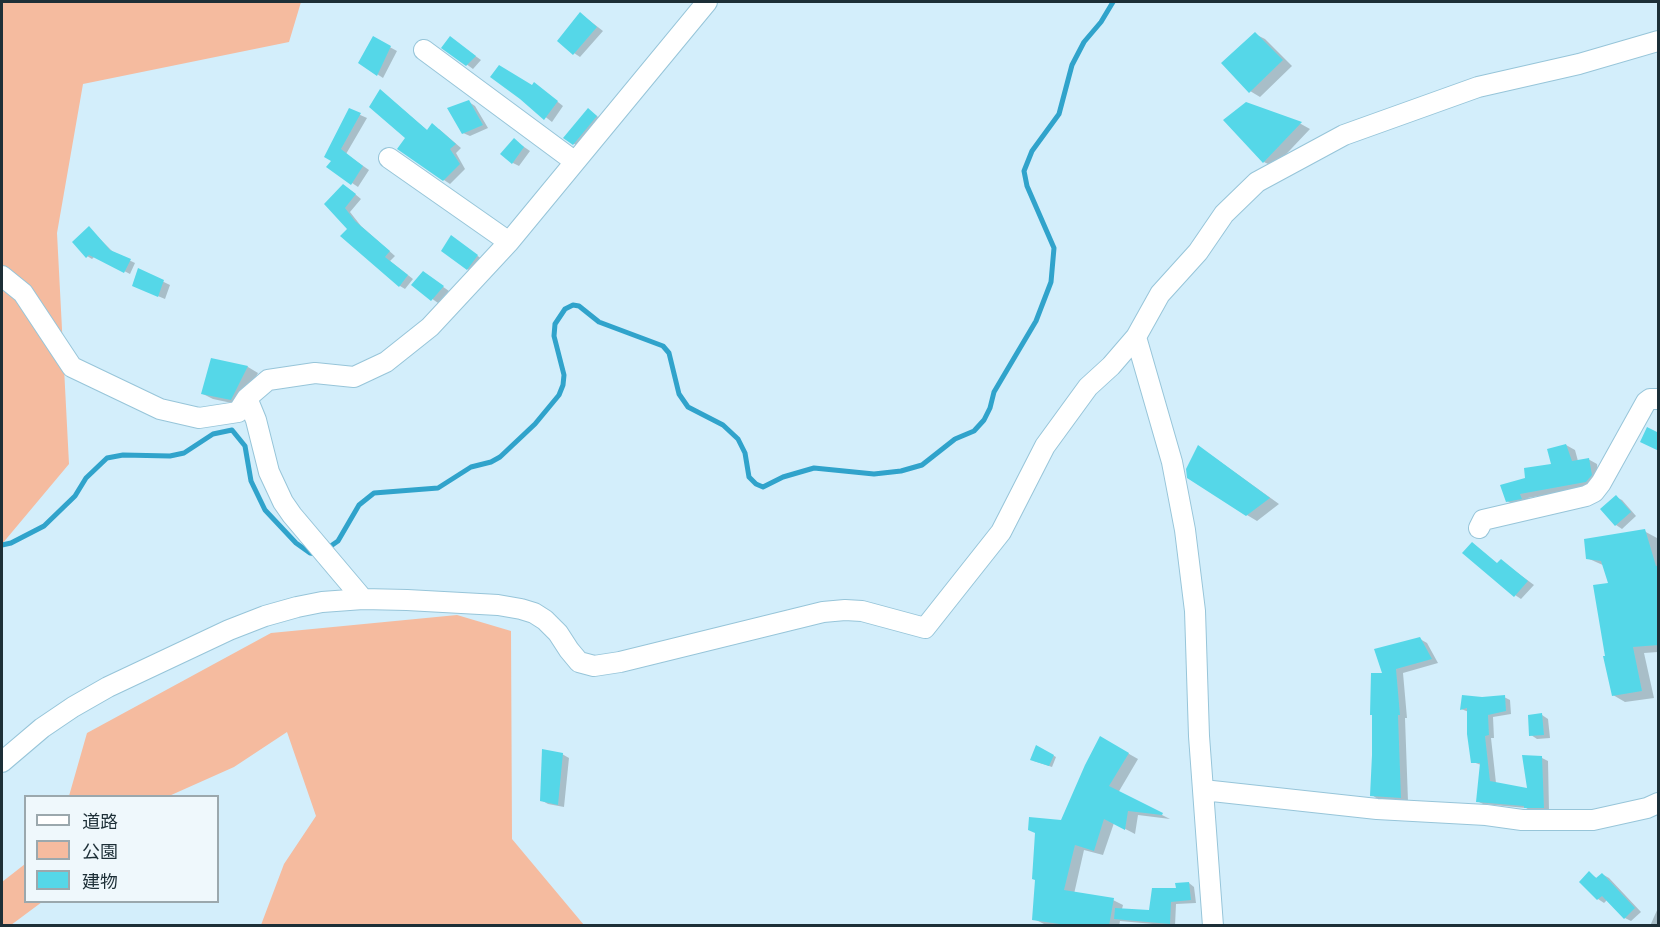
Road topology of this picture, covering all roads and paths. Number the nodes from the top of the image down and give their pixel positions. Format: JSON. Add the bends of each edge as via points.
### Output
{"nodes":[{"id":1,"x":707,"y":2,"type":"edge"},
{"id":2,"x":1659,"y":41,"type":"edge"},
{"id":3,"x":424,"y":50,"type":"dead end"},
{"id":4,"x":389,"y":158,"type":"dead end"},
{"id":5,"x":574,"y":161,"type":"junction"},
{"id":6,"x":509,"y":242,"type":"junction"},
{"id":7,"x":2,"y":276,"type":"edge"},
{"id":8,"x":1136,"y":337,"type":"junction"},
{"id":9,"x":247,"y":398,"type":"junction"},
{"id":10,"x":1659,"y":399,"type":"edge"},
{"id":11,"x":1479,"y":528,"type":"dead end"},
{"id":12,"x":363,"y":599,"type":"junction"},
{"id":13,"x":2,"y":762,"type":"edge"},
{"id":14,"x":1203,"y":790,"type":"junction"},
{"id":15,"x":1659,"y":803,"type":"edge"},
{"id":16,"x":1213,"y":926,"type":"edge"}],
"edges":[{"from":1,"to":5,"type":"street"},
{"from":2,"to":8,"type":"street","via":[[1478,87],[1344,135],[1257,182],[1224,214],[1198,252],[1160,294]]},
{"from":3,"to":5,"type":"street"},
{"from":4,"to":6,"type":"street"},
{"from":5,"to":6,"type":"street"},
{"from":6,"to":9,"type":"street","via":[[430,327],[386,362],[354,377],[315,373],[268,380]]},
{"from":7,"to":9,"type":"street","via":[[23,293],[72,367],[160,409],[199,418],[238,412]]},
{"from":8,"to":12,"type":"street","via":[[1088,387],[1045,446],[1001,531],[925,628],[862,611],[823,612],[594,666],[579,662],[545,620],[521,609],[462,602]]},
{"from":8,"to":14,"type":"street","via":[[1172,462],[1185,530],[1195,611]]},
{"from":9,"to":12,"type":"street","via":[[276,488],[292,515]]},
{"from":10,"to":11,"type":"street","via":[[1646,402],[1594,492],[1483,520]]},
{"from":12,"to":13,"type":"street","via":[[297,607],[229,630],[73,707]]},
{"from":14,"to":15,"type":"street","via":[[1522,820],[1593,820]]},
{"from":14,"to":16,"type":"street"}]}
